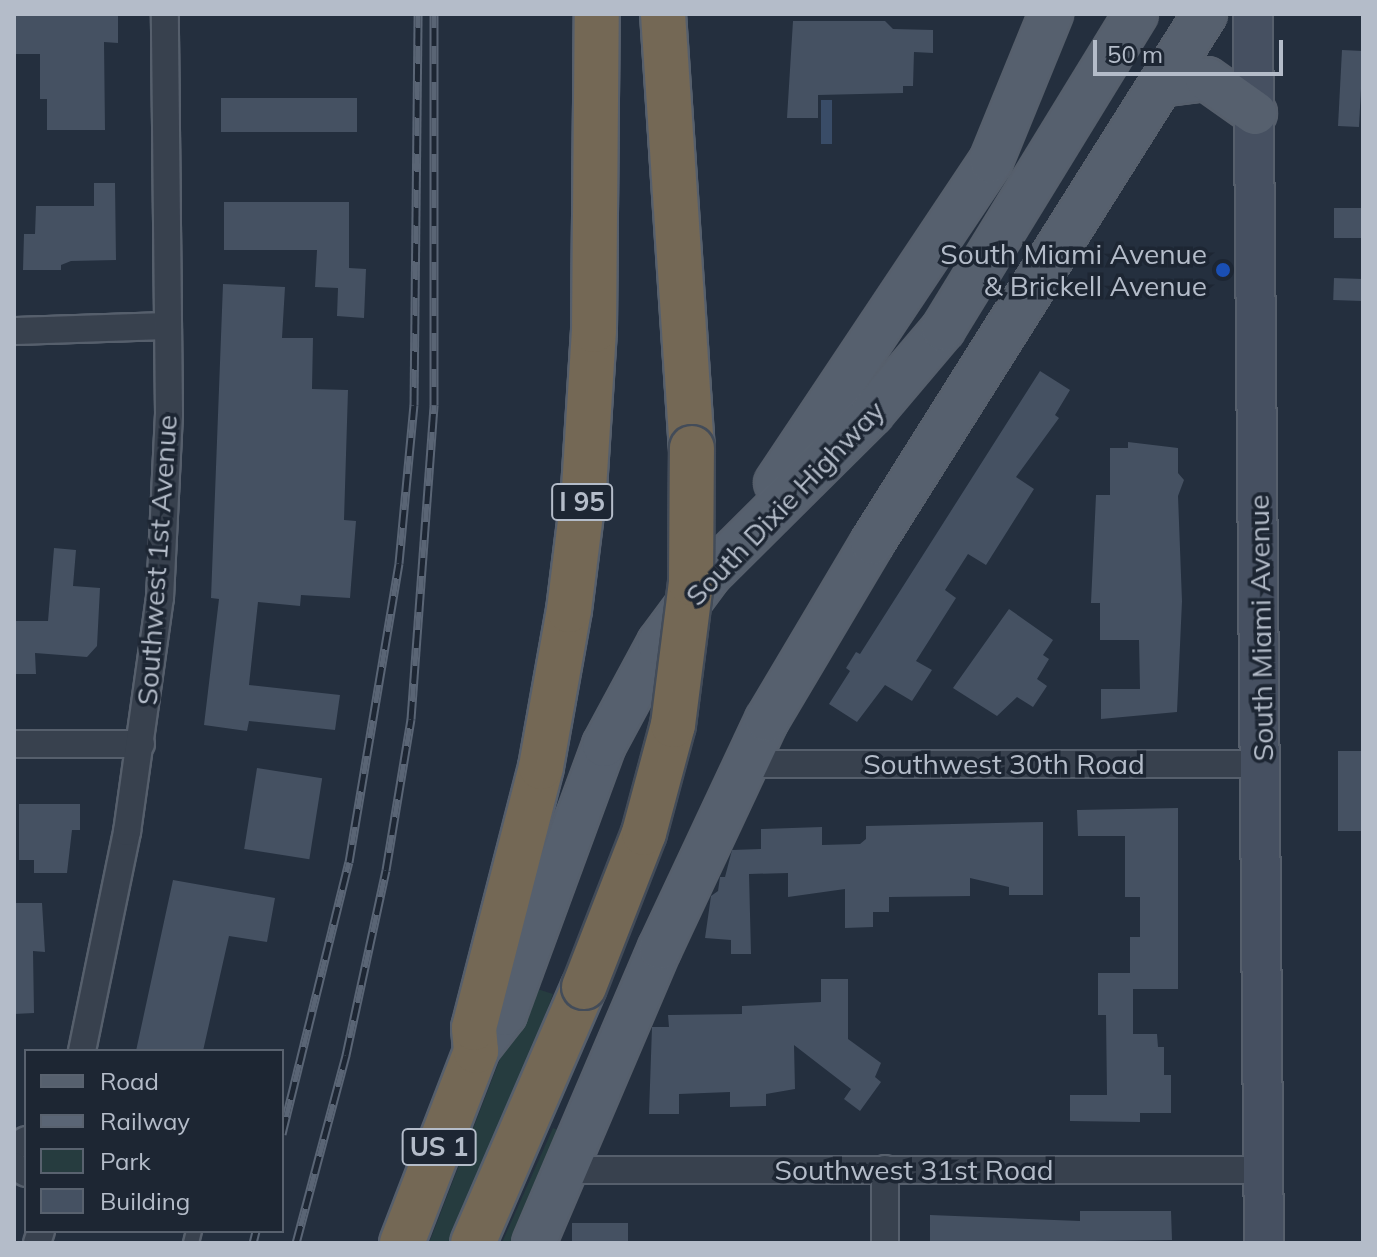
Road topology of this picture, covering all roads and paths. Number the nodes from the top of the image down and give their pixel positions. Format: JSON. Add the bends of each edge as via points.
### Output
{"nodes":[{"id":1,"x":165,"y":14,"type":"edge"},
{"id":2,"x":597,"y":14,"type":"edge"},
{"id":3,"x":663,"y":14,"type":"edge"},
{"id":4,"x":1051,"y":14,"type":"edge"},
{"id":5,"x":1136,"y":14,"type":"edge"},
{"id":6,"x":1205,"y":14,"type":"edge"},
{"id":7,"x":1253,"y":14,"type":"edge"},
{"id":8,"x":1160,"y":85,"type":"junction"},
{"id":9,"x":1255,"y":113,"type":"junction"},
{"id":10,"x":168,"y":326,"type":"junction"},
{"id":11,"x":14,"y":331,"type":"edge"},
{"id":12,"x":725,"y":558,"type":"junction"},
{"id":13,"x":14,"y":744,"type":"edge"},
{"id":14,"x":141,"y":744,"type":"junction"},
{"id":15,"x":745,"y":764,"type":"junction"},
{"id":16,"x":1263,"y":764,"type":"junction"},
{"id":17,"x":82,"y":1049,"type":"edge"},
{"id":18,"x":476,"y":1051,"type":"junction"},
{"id":19,"x":885,"y":1169,"type":"junction"},
{"id":20,"x":565,"y":1170,"type":"junction"},
{"id":21,"x":1264,"y":1170,"type":"junction"},
{"id":22,"x":402,"y":1243,"type":"edge"},
{"id":23,"x":473,"y":1243,"type":"edge"},
{"id":24,"x":534,"y":1243,"type":"edge"},
{"id":25,"x":885,"y":1243,"type":"edge"},
{"id":26,"x":1264,"y":1243,"type":"edge"}],
"edges":[{"from":1,"to":10,"type":"street","name":"Southwest 1st Avenue"},
{"from":2,"to":18,"type":"highway","number":"I 95","via":[[594,330],[579,531],[549,729],[474,1028]]},
{"from":3,"to":23,"type":"highway","bridge":true,"via":[[692,448],[691,583],[673,725],[644,833]]},
{"from":4,"to":12,"type":"main road","via":[[1017,106],[983,175]]},
{"from":5,"to":12,"type":"main road","name":"South Dixie Highway","via":[[943,329],[837,450]]},
{"from":6,"to":8,"type":"main road"},
{"from":7,"to":9,"type":"main road","name":"South Miami Avenue"},
{"from":8,"to":9,"type":"main road","via":[[1207,79]]},
{"from":8,"to":15,"type":"main road","via":[[872,543]]},
{"from":9,"to":16,"type":"main road","name":"South Miami Avenue"},
{"from":10,"to":11,"type":"street"},
{"from":10,"to":14,"type":"street","name":"Southwest 1st Avenue","via":[[167,507]]},
{"from":12,"to":18,"type":"main road","name":"South Dixie Highway","via":[[672,624],[618,714],[505,1014]]},
{"from":13,"to":14,"type":"street"},
{"from":14,"to":17,"type":"street","name":"Southwest 1st Avenue"},
{"from":15,"to":16,"type":"street","name":"Southwest 30th Road"},
{"from":15,"to":20,"type":"main road"},
{"from":16,"to":21,"type":"main road","name":"South Miami Avenue"},
{"from":18,"to":22,"type":"highway","name":"South Dixie Highway","number":"US 1"},
{"from":19,"to":20,"type":"street","name":"Southwest 31st Road"},
{"from":19,"to":21,"type":"street","name":"Southwest 31st Road"},
{"from":19,"to":25,"type":"street"},
{"from":20,"to":24,"type":"main road"},
{"from":21,"to":26,"type":"main road","name":"South Miami Avenue"}]}
